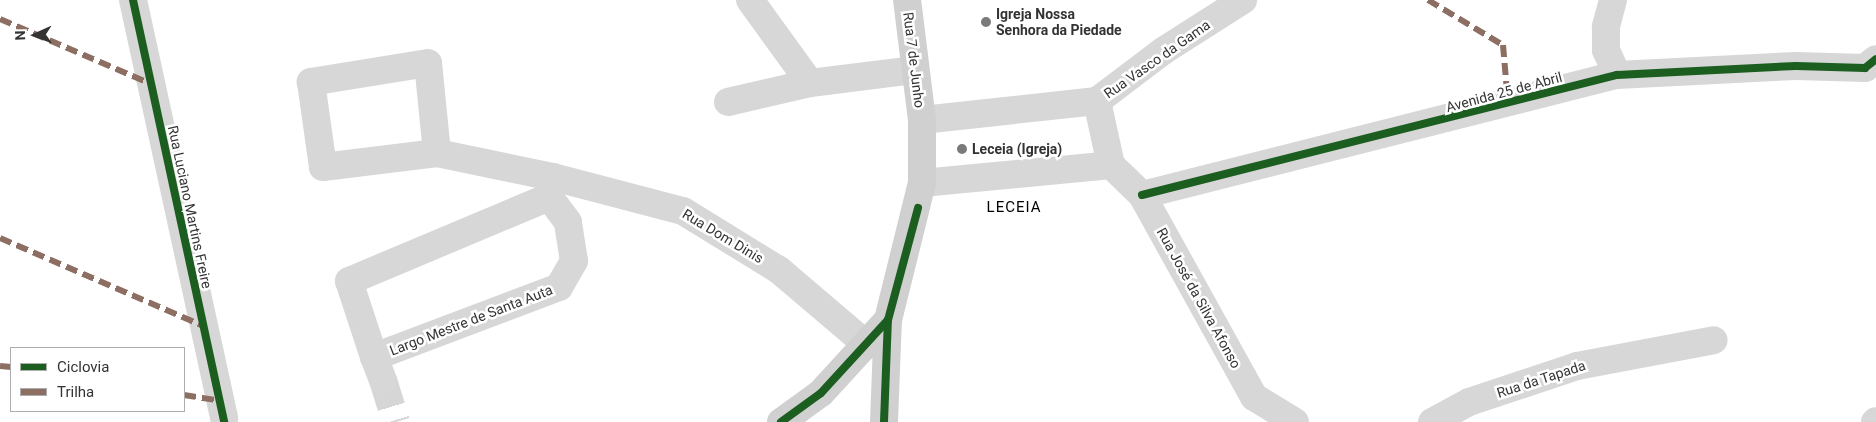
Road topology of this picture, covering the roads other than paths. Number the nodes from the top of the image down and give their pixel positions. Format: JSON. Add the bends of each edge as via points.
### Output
{"nodes":[{"id":1,"x":133,"y":0,"type":"edge"},
{"id":2,"x":750,"y":0,"type":"edge"},
{"id":3,"x":907,"y":0,"type":"edge"},
{"id":4,"x":1613,"y":0,"type":"edge"},
{"id":5,"x":1238,"y":1,"type":"edge"},
{"id":6,"x":1872,"y":67,"type":"edge"},
{"id":7,"x":915,"y":70,"type":"junction"},
{"id":8,"x":1617,"y":76,"type":"junction"},
{"id":9,"x":810,"y":83,"type":"junction"},
{"id":10,"x":728,"y":102,"type":"dead end"},
{"id":11,"x":1097,"y":102,"type":"junction"},
{"id":12,"x":922,"y":120,"type":"junction"},
{"id":13,"x":436,"y":152,"type":"junction"},
{"id":14,"x":1111,"y":165,"type":"junction"},
{"id":15,"x":551,"y":187,"type":"junction"},
{"id":16,"x":1142,"y":195,"type":"junction"},
{"id":17,"x":920,"y":196,"type":"junction"},
{"id":18,"x":888,"y":320,"type":"junction"},
{"id":19,"x":1714,"y":340,"type":"dead end"},
{"id":20,"x":867,"y":345,"type":"junction"},
{"id":21,"x":224,"y":418,"type":"dead end"},
{"id":22,"x":781,"y":422,"type":"edge"},
{"id":23,"x":884,"y":422,"type":"edge"},
{"id":24,"x":1295,"y":422,"type":"edge"},
{"id":25,"x":1432,"y":422,"type":"edge"}],
"edges":[{"from":1,"to":21,"type":"street","name":"Rua Luciano Martins Freire"},
{"from":2,"to":9,"type":"street"},
{"from":3,"to":7,"type":"main road","name":"Rua 7 de Junho"},
{"from":4,"to":8,"type":"street","via":[[1606,27],[1606,50]]},
{"from":5,"to":11,"type":"street","name":"Rua Vasco da Gama","via":[[1163,51]]},
{"from":6,"to":8,"type":"street","name":"Avenida 25 de Abril","via":[[1796,66]]},
{"from":7,"to":9,"type":"street"},
{"from":7,"to":12,"type":"main road","name":"Rua 7 de Junho"},
{"from":8,"to":16,"type":"street","name":"Avenida 25 de Abril"},
{"from":9,"to":10,"type":"street"},
{"from":11,"to":12,"type":"street"},
{"from":11,"to":14,"type":"street"},
{"from":12,"to":17,"type":"main road","name":"Rua 7 de Junho"},
{"from":13,"to":13,"type":"street","via":[[323,167],[311,82],[428,63]]},
{"from":13,"to":15,"type":"street"},
{"from":14,"to":16,"type":"street","name":"Rua José da Silva Afonso"},
{"from":14,"to":17,"type":"street"},
{"from":15,"to":15,"type":"street","name":"Largo Mestre de Santa Auta","via":[[349,281],[378,368],[558,287],[574,261],[568,222]]},
{"from":15,"to":20,"type":"street","name":"Rua Dom Dinis","via":[[683,211],[779,270]]},
{"from":16,"to":24,"type":"street","name":"Rua José da Silva Afonso","via":[[1254,397]]},
{"from":17,"to":18,"type":"main road","name":"Rua 7 de Junho"},
{"from":18,"to":20,"type":"main road"},
{"from":18,"to":23,"type":"main road"},
{"from":19,"to":25,"type":"street","name":"Rua da Tapada","via":[[1577,366],[1470,402]]},
{"from":20,"to":22,"type":"main road","via":[[821,393]]}]}
